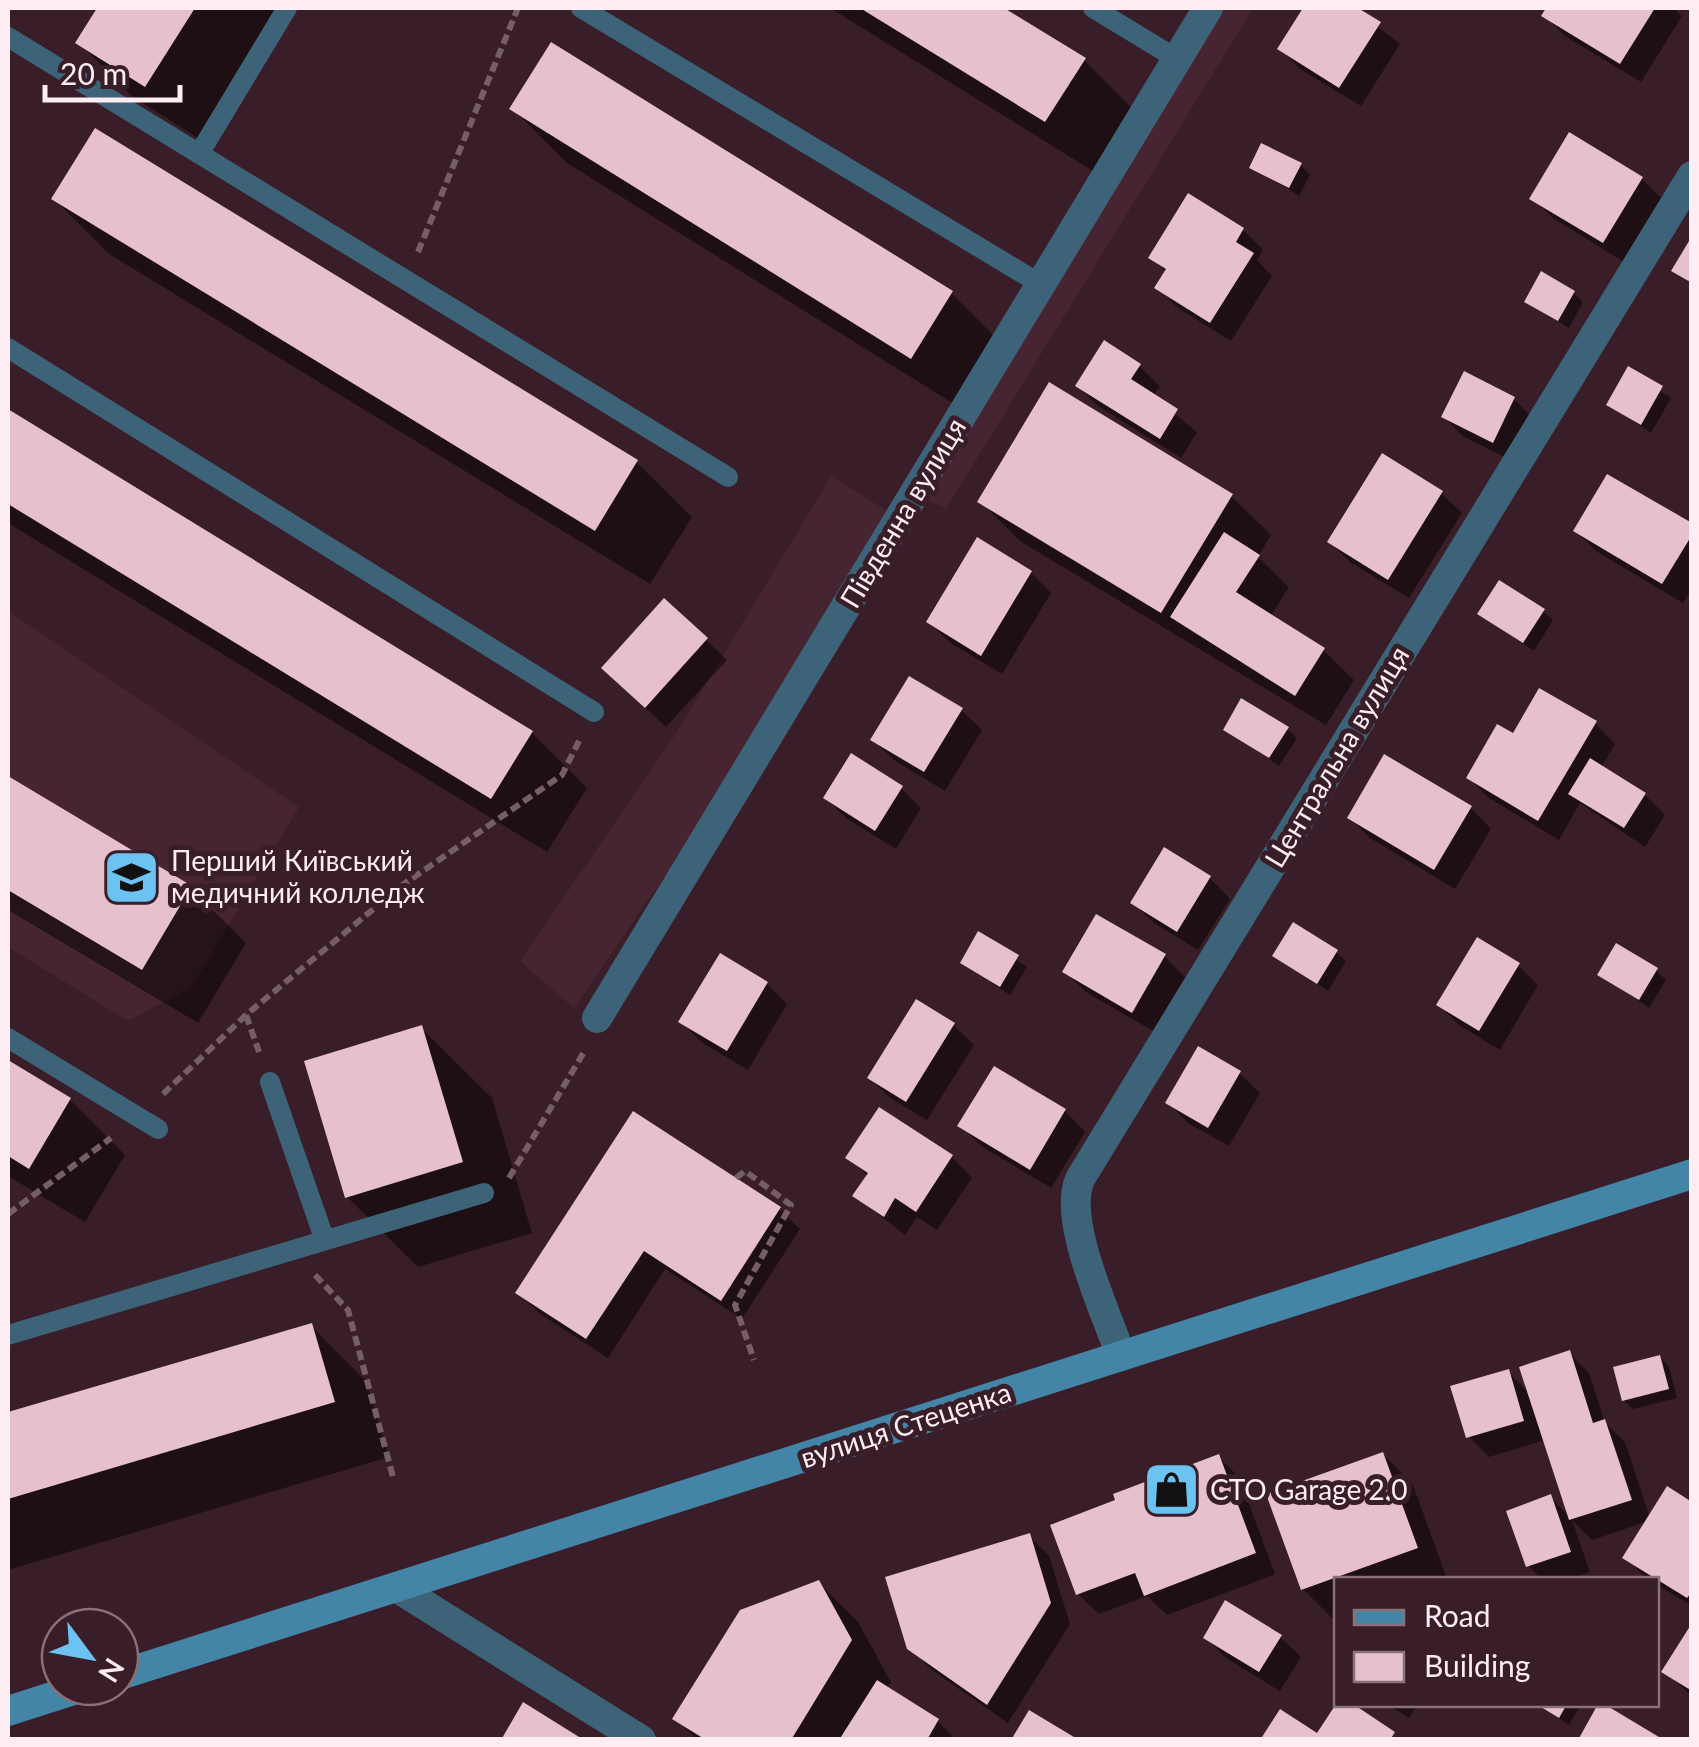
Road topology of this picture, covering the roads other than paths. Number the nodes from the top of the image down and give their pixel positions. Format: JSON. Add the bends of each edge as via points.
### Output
{"nodes":[{"id":1,"x":288,"y":8,"type":"edge"},
{"id":2,"x":580,"y":8,"type":"edge"},
{"id":3,"x":1092,"y":8,"type":"edge"},
{"id":4,"x":1208,"y":8,"type":"edge"},
{"id":5,"x":8,"y":37,"type":"edge"},
{"id":6,"x":1177,"y":59,"type":"junction"},
{"id":7,"x":199,"y":154,"type":"junction"},
{"id":8,"x":1692,"y":176,"type":"edge"},
{"id":9,"x":1042,"y":286,"type":"junction"},
{"id":10,"x":8,"y":348,"type":"edge"},
{"id":11,"x":728,"y":476,"type":"dead end"},
{"id":12,"x":594,"y":712,"type":"road end"},
{"id":13,"x":597,"y":1018,"type":"road end"},
{"id":14,"x":8,"y":1038,"type":"edge"},
{"id":15,"x":270,"y":1082,"type":"dead end"},
{"id":16,"x":148,"y":1123,"type":"road end"},
{"id":17,"x":1692,"y":1174,"type":"edge"},
{"id":18,"x":484,"y":1193,"type":"road end"},
{"id":19,"x":324,"y":1238,"type":"junction"},
{"id":20,"x":8,"y":1335,"type":"edge"},
{"id":21,"x":1121,"y":1356,"type":"junction"},
{"id":22,"x":396,"y":1587,"type":"junction"},
{"id":23,"x":140,"y":1669,"type":"edge"},
{"id":24,"x":40,"y":1701,"type":"edge"},
{"id":25,"x":8,"y":1711,"type":"edge"},
{"id":26,"x":640,"y":1740,"type":"edge"}],
"edges":[{"from":1,"to":7,"type":"lane"},
{"from":2,"to":9,"type":"lane"},
{"from":3,"to":6,"type":"lane"},
{"from":4,"to":6,"type":"street","name":"Південна вулиця"},
{"from":5,"to":7,"type":"lane"},
{"from":6,"to":9,"type":"street","name":"Південна вулиця"},
{"from":7,"to":11,"type":"lane"},
{"from":8,"to":21,"type":"street","name":"Центральна вулиця","via":[[1080,1179],[1075,1217]]},
{"from":9,"to":13,"type":"street","name":"Південна вулиця"},
{"from":10,"to":12,"type":"lane"},
{"from":14,"to":16,"type":"lane"},
{"from":15,"to":19,"type":"lane"},
{"from":17,"to":21,"type":"main road","name":"вулиця Стеценка"},
{"from":18,"to":19,"type":"lane"},
{"from":19,"to":20,"type":"lane"},
{"from":21,"to":22,"type":"main road","name":"вулиця Стеценка"},
{"from":22,"to":23,"type":"main road","name":"вулиця Стеценка"},
{"from":22,"to":26,"type":"street"},
{"from":24,"to":25,"type":"main road"}]}
